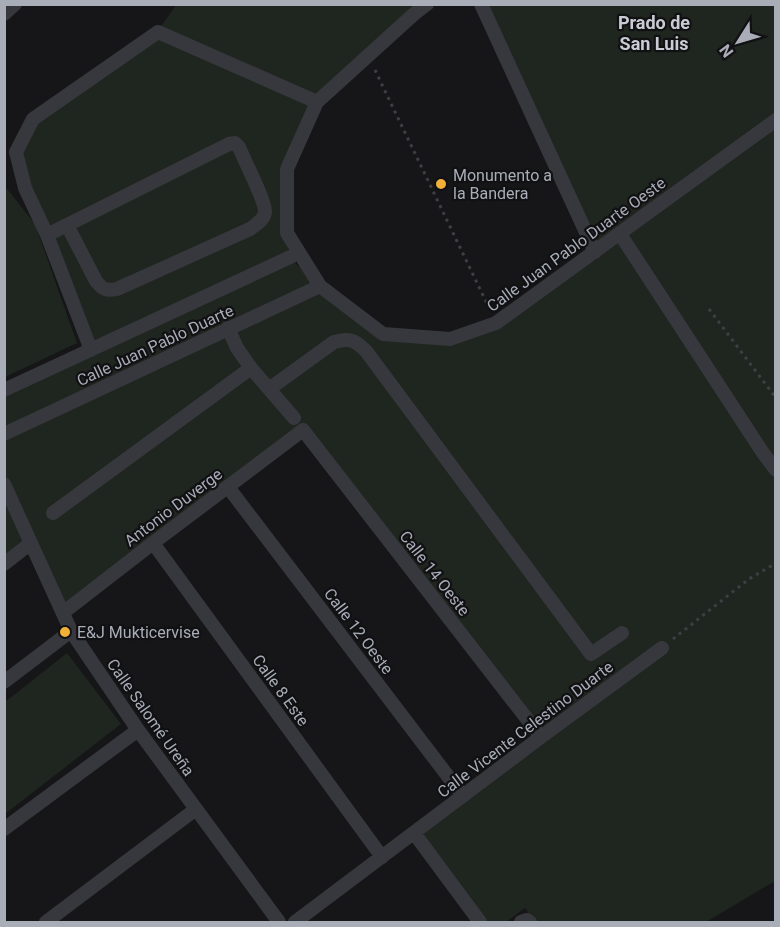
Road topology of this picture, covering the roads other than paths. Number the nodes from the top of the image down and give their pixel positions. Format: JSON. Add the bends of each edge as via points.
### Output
{"nodes":[{"id":1,"x":15,"y":4,"type":"edge"},
{"id":2,"x":427,"y":4,"type":"edge"},
{"id":3,"x":481,"y":4,"type":"edge"},
{"id":4,"x":4,"y":14,"type":"edge"},
{"id":5,"x":317,"y":102,"type":"junction"},
{"id":6,"x":776,"y":120,"type":"edge"},
{"id":7,"x":67,"y":225,"type":"junction"},
{"id":8,"x":620,"y":234,"type":"junction"},
{"id":9,"x":47,"y":235,"type":"junction"},
{"id":10,"x":595,"y":252,"type":"junction"},
{"id":11,"x":299,"y":253,"type":"junction"},
{"id":12,"x":320,"y":286,"type":"junction"},
{"id":13,"x":228,"y":328,"type":"junction"},
{"id":14,"x":91,"y":350,"type":"junction"},
{"id":15,"x":251,"y":368,"type":"junction"},
{"id":16,"x":269,"y":389,"type":"junction"},
{"id":17,"x":4,"y":390,"type":"edge"},
{"id":18,"x":294,"y":418,"type":"dead end"},
{"id":19,"x":303,"y":430,"type":"joint"},
{"id":20,"x":4,"y":434,"type":"edge"},
{"id":21,"x":776,"y":470,"type":"edge"},
{"id":22,"x":4,"y":484,"type":"edge"},
{"id":23,"x":228,"y":486,"type":"junction"},
{"id":24,"x":53,"y":513,"type":"dead end"},
{"id":25,"x":31,"y":543,"type":"junction"},
{"id":26,"x":153,"y":543,"type":"junction"},
{"id":27,"x":4,"y":564,"type":"edge"},
{"id":28,"x":64,"y":612,"type":"junction"},
{"id":29,"x":71,"y":631,"type":"junction"},
{"id":30,"x":622,"y":633,"type":"dead end"},
{"id":31,"x":662,"y":648,"type":"road end"},
{"id":32,"x":4,"y":682,"type":"edge"},
{"id":33,"x":138,"y":730,"type":"junction"},
{"id":34,"x":541,"y":736,"type":"junction"},
{"id":35,"x":463,"y":796,"type":"junction"},
{"id":36,"x":196,"y":809,"type":"junction"},
{"id":37,"x":4,"y":829,"type":"edge"},
{"id":38,"x":414,"y":833,"type":"junction"},
{"id":39,"x":382,"y":857,"type":"junction"},
{"id":40,"x":46,"y":922,"type":"edge"},
{"id":41,"x":279,"y":922,"type":"edge"},
{"id":42,"x":295,"y":922,"type":"edge"},
{"id":43,"x":480,"y":922,"type":"edge"}],
"edges":[{"from":1,"to":4,"type":"street"},
{"from":2,"to":5,"type":"street"},
{"from":3,"to":10,"type":"street"},
{"from":5,"to":9,"type":"street","via":[[158,32],[33,119],[16,152],[25,188]]},
{"from":5,"to":11,"type":"street","via":[[287,169],[287,233]]},
{"from":6,"to":8,"type":"street","name":"Calle Juan Pablo Duarte Oeste"},
{"from":7,"to":7,"type":"street","via":[[235,143],[265,212],[250,229],[108,291],[96,281]]},
{"from":7,"to":9,"type":"street"},
{"from":8,"to":10,"type":"street","name":"Calle Juan Pablo Duarte Oeste"},
{"from":8,"to":21,"type":"street"},
{"from":9,"to":14,"type":"street"},
{"from":10,"to":12,"type":"street","name":"Calle Juan Pablo Duarte Oeste","via":[[496,323],[450,339],[383,334]]},
{"from":11,"to":12,"type":"street"},
{"from":11,"to":14,"type":"street","name":"Calle Juan Pablo Duarte"},
{"from":12,"to":13,"type":"street","name":"Calle Juan Pablo Duarte"},
{"from":13,"to":15,"type":"street"},
{"from":13,"to":20,"type":"street","name":"Calle Juan Pablo Duarte"},
{"from":14,"to":17,"type":"street","name":"Calle Juan Pablo Duarte"},
{"from":15,"to":16,"type":"street"},
{"from":15,"to":24,"type":"street"},
{"from":16,"to":18,"type":"street"},
{"from":16,"to":30,"type":"street","via":[[334,342],[357,342],[591,654]]},
{"from":19,"to":23,"type":"street","name":"Antonio Duverge"},
{"from":19,"to":34,"type":"street","name":"Calle 14 Oeste"},
{"from":22,"to":25,"type":"street","name":"Calle Salomé Ureña"},
{"from":23,"to":26,"type":"street","name":"Antonio Duverge"},
{"from":23,"to":35,"type":"street","name":"Calle 12 Oeste"},
{"from":25,"to":27,"type":"street"},
{"from":25,"to":28,"type":"street","name":"Calle Salomé Ureña"},
{"from":26,"to":28,"type":"street","name":"Antonio Duverge"},
{"from":26,"to":39,"type":"street","name":"Calle 8 Este"},
{"from":28,"to":29,"type":"street","name":"Calle Salomé Ureña"},
{"from":29,"to":32,"type":"street"},
{"from":29,"to":33,"type":"street","name":"Calle Salomé Ureña"},
{"from":31,"to":34,"type":"street","name":"Calle Vicente Celestino Duarte"},
{"from":33,"to":36,"type":"street","name":"Calle Salomé Ureña"},
{"from":33,"to":37,"type":"street"},
{"from":34,"to":35,"type":"street","name":"Calle Vicente Celestino Duarte"},
{"from":35,"to":38,"type":"street","name":"Calle Vicente Celestino Duarte"},
{"from":36,"to":40,"type":"street"},
{"from":36,"to":41,"type":"street","name":"Calle Salomé Ureña"},
{"from":38,"to":39,"type":"street","name":"Calle Vicente Celestino Duarte"},
{"from":38,"to":43,"type":"street"},
{"from":39,"to":42,"type":"street","name":"Calle Vicente Celestino Duarte"}]}
